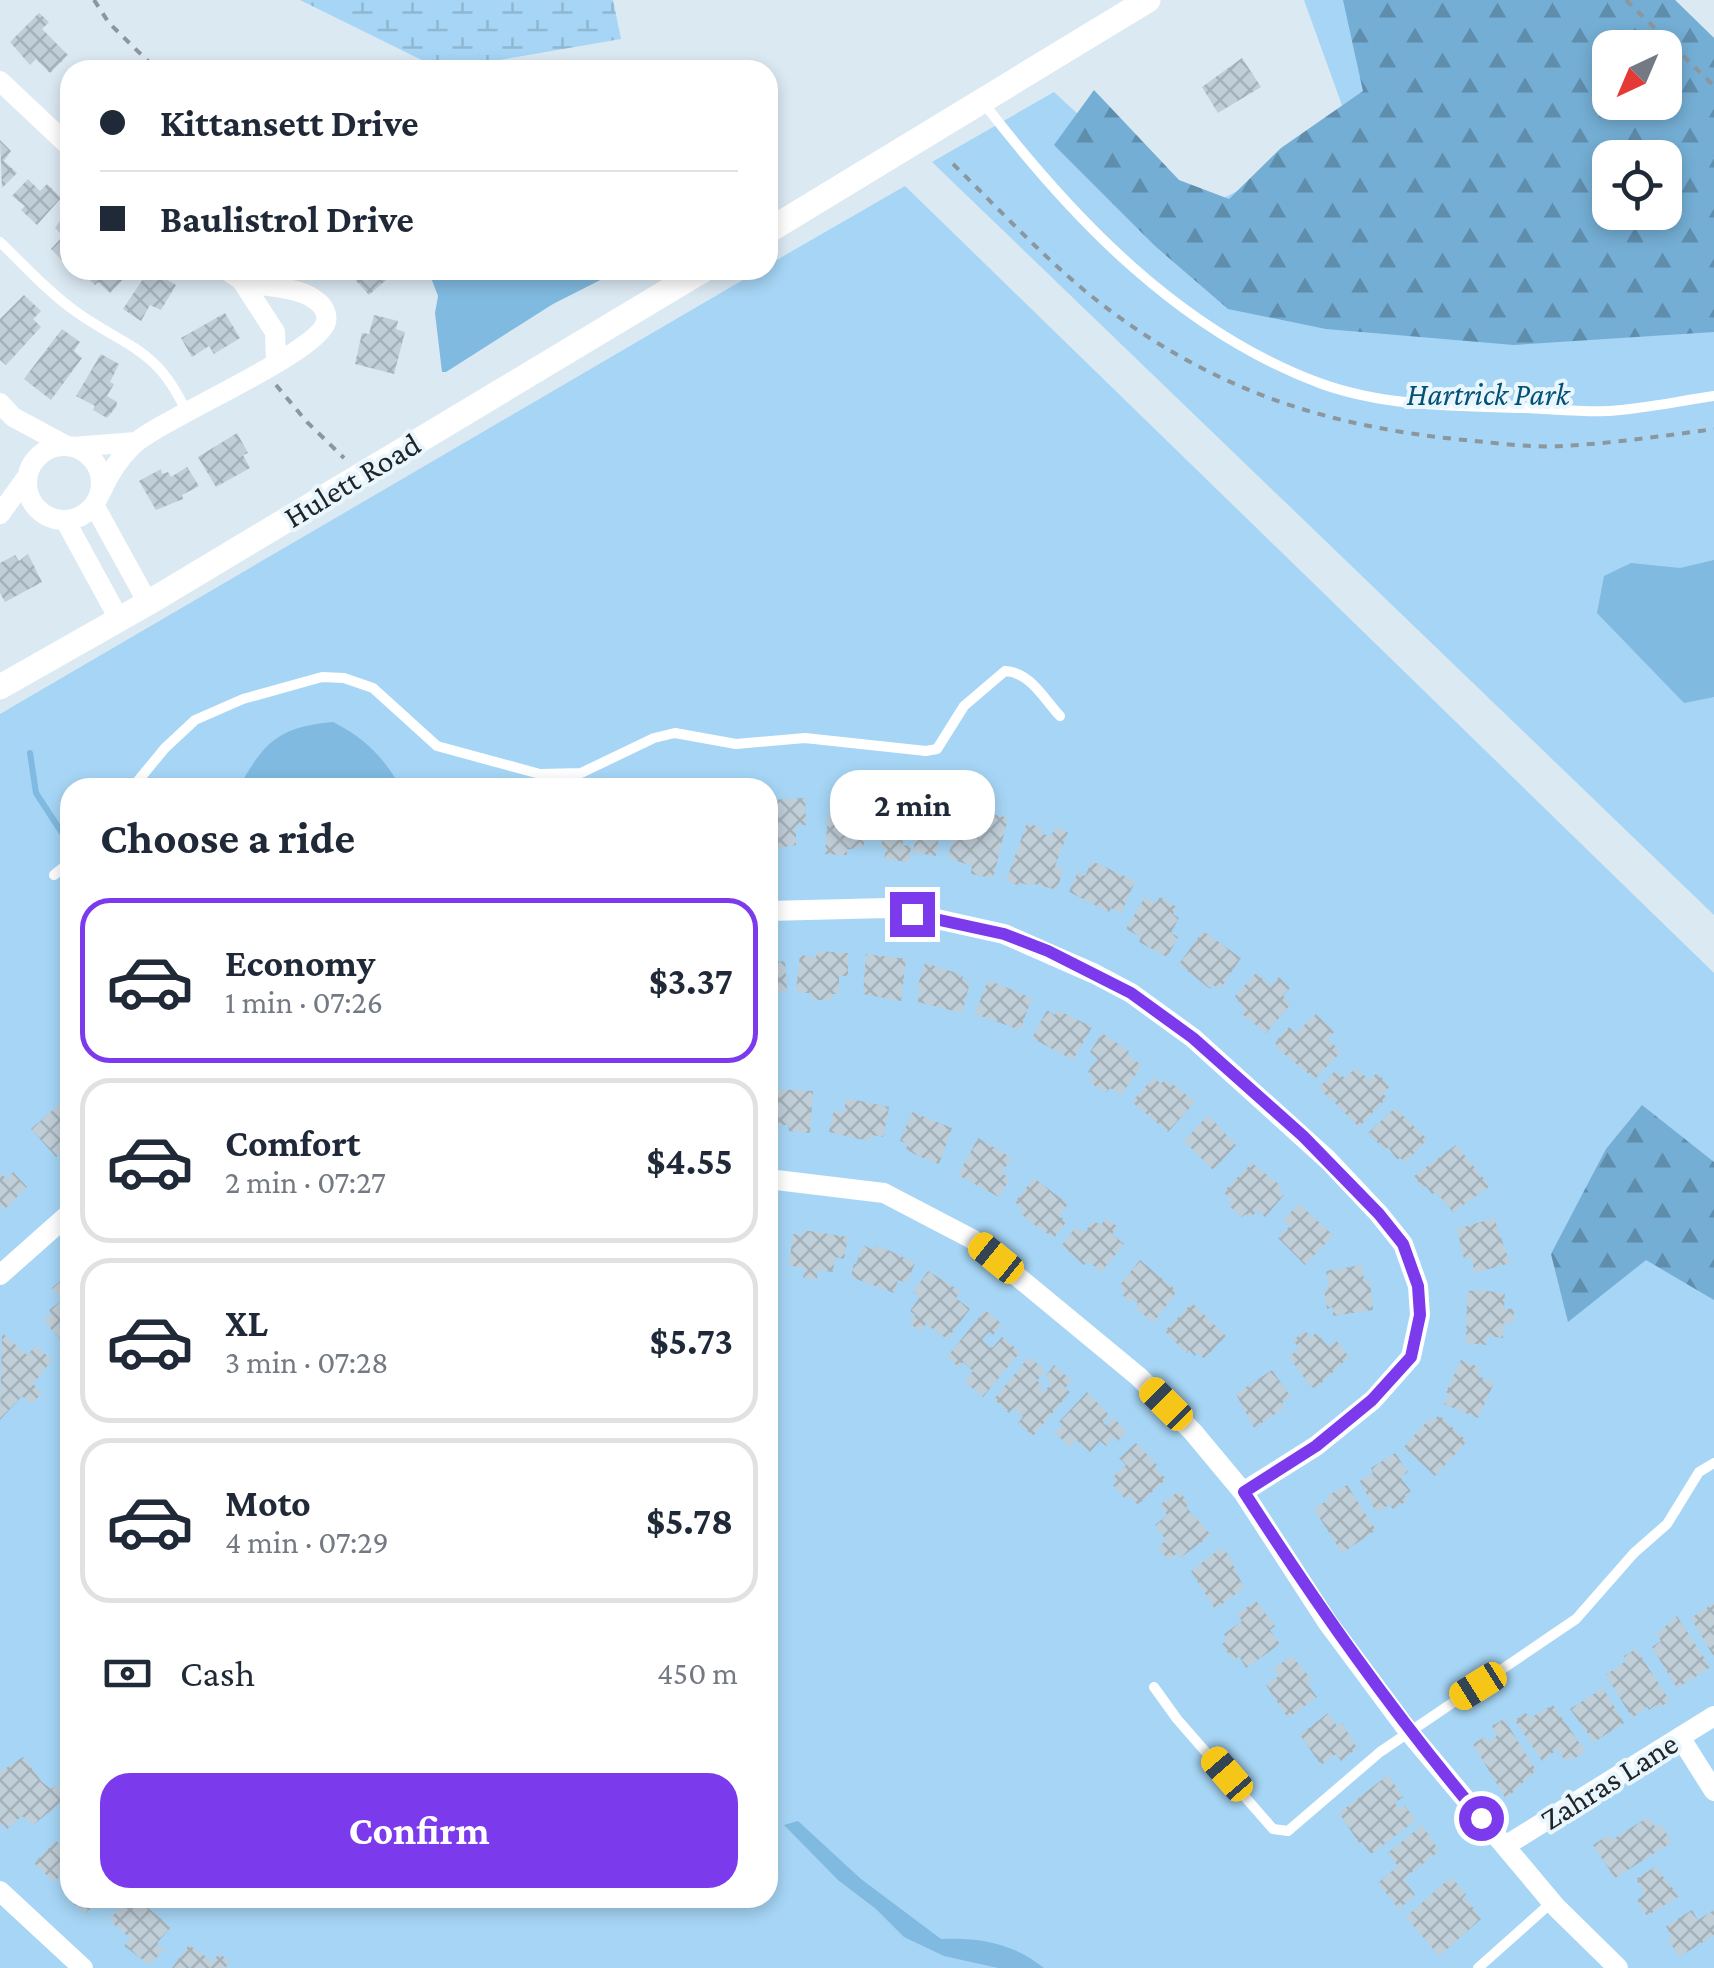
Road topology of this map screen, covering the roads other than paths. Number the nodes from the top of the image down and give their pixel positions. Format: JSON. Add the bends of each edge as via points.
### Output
{"nodes":[{"id":1,"x":1148,"y":0,"type":"edge"},
{"id":2,"x":0,"y":81,"type":"edge"},
{"id":3,"x":982,"y":101,"type":"junction"},
{"id":4,"x":60,"y":138,"type":"edge"},
{"id":5,"x":778,"y":225,"type":"edge"},
{"id":6,"x":0,"y":242,"type":"edge"},
{"id":7,"x":237,"y":280,"type":"edge"},
{"id":8,"x":251,"y":280,"type":"edge"},
{"id":9,"x":686,"y":280,"type":"edge"},
{"id":10,"x":270,"y":365,"type":"junction"},
{"id":11,"x":1714,"y":396,"type":"edge"},
{"id":12,"x":7,"y":410,"type":"edge"},
{"id":13,"x":187,"y":414,"type":"junction"},
{"id":14,"x":136,"y":442,"type":"junction"},
{"id":15,"x":69,"y":446,"type":"junction"},
{"id":16,"x":28,"y":472,"type":"junction"},
{"id":17,"x":97,"y":500,"type":"junction"},
{"id":18,"x":42,"y":513,"type":"junction"},
{"id":19,"x":0,"y":516,"type":"edge"},
{"id":20,"x":65,"y":520,"type":"junction"},
{"id":21,"x":148,"y":602,"type":"junction"},
{"id":22,"x":120,"y":619,"type":"junction"},
{"id":23,"x":0,"y":687,"type":"edge"},
{"id":24,"x":1060,"y":716,"type":"dead end"},
{"id":25,"x":140,"y":778,"type":"edge"},
{"id":26,"x":60,"y":870,"type":"edge"},
{"id":27,"x":54,"y":875,"type":"dead end"},
{"id":28,"x":778,"y":911,"type":"edge"},
{"id":29,"x":778,"y":1179,"type":"edge"},
{"id":30,"x":60,"y":1221,"type":"edge"},
{"id":31,"x":0,"y":1275,"type":"edge"},
{"id":32,"x":1714,"y":1463,"type":"edge"},
{"id":33,"x":1244,"y":1492,"type":"junction"},
{"id":34,"x":1154,"y":1686,"type":"dead end"},
{"id":35,"x":1714,"y":1716,"type":"edge"},
{"id":36,"x":1409,"y":1732,"type":"junction"},
{"id":37,"x":1680,"y":1737,"type":"junction"},
{"id":38,"x":1714,"y":1791,"type":"edge"},
{"id":39,"x":1505,"y":1846,"type":"junction"},
{"id":40,"x":0,"y":1891,"type":"edge"},
{"id":41,"x":1552,"y":1902,"type":"junction"},
{"id":42,"x":83,"y":1968,"type":"edge"},
{"id":43,"x":1478,"y":1968,"type":"edge"},
{"id":44,"x":1618,"y":1968,"type":"edge"}],
"edges":[{"from":1,"to":3,"type":"street"},
{"from":2,"to":4,"type":"street"},
{"from":3,"to":5,"type":"street"},
{"from":3,"to":11,"type":"lane","via":[[1056,192],[1172,300],[1219,334],[1323,384],[1413,405],[1608,411]]},
{"from":6,"to":13,"type":"lane","via":[[74,310],[154,360]]},
{"from":7,"to":10,"type":"street","via":[[274,332]]},
{"from":8,"to":10,"type":"street","via":[[315,299],[326,312],[321,330]]},
{"from":9,"to":21,"type":"street","name":"Hulett Road"},
{"from":10,"to":13,"type":"street"},
{"from":12,"to":15,"type":"street"},
{"from":12,"to":16,"type":"street"},
{"from":13,"to":14,"type":"street"},
{"from":14,"to":15,"type":"street"},
{"from":14,"to":17,"type":"street"},
{"from":15,"to":16,"type":"street","via":[[44,451]]},
{"from":15,"to":17,"type":"street","via":[[96,463],[102,483]]},
{"from":16,"to":18,"type":"street","via":[[28,493]]},
{"from":16,"to":19,"type":"street"},
{"from":17,"to":20,"type":"street"},
{"from":17,"to":21,"type":"street"},
{"from":18,"to":19,"type":"street"},
{"from":18,"to":20,"type":"street"},
{"from":20,"to":22,"type":"street"},
{"from":21,"to":22,"type":"street","name":"Hulett Road"},
{"from":22,"to":23,"type":"street","name":"Hulett Road"},
{"from":24,"to":25,"type":"lane","via":[[1026,678],[1005,671],[964,706],[937,749],[805,738],[736,744],[675,733],[560,776],[437,746],[372,688],[322,676],[196,720]]},
{"from":26,"to":27,"type":"lane"},
{"from":28,"to":33,"type":"street","via":[[887,908],[1004,934],[1079,966],[1193,1038],[1379,1214],[1403,1244],[1418,1286],[1411,1357],[1316,1446]]},
{"from":29,"to":33,"type":"street","via":[[884,1194],[972,1238],[1139,1377]]},
{"from":30,"to":31,"type":"street"},
{"from":32,"to":36,"type":"lane","via":[[1698,1472],[1667,1524],[1576,1619]]},
{"from":33,"to":36,"type":"street"},
{"from":34,"to":36,"type":"lane","via":[[1280,1832],[1296,1826]]},
{"from":35,"to":37,"type":"street","name":"Zahras Lane"},
{"from":36,"to":39,"type":"street"},
{"from":37,"to":38,"type":"street"},
{"from":37,"to":39,"type":"street","name":"Zahras Lane"},
{"from":39,"to":41,"type":"street"},
{"from":40,"to":42,"type":"street"},
{"from":41,"to":43,"type":"lane"},
{"from":41,"to":44,"type":"street"}]}
